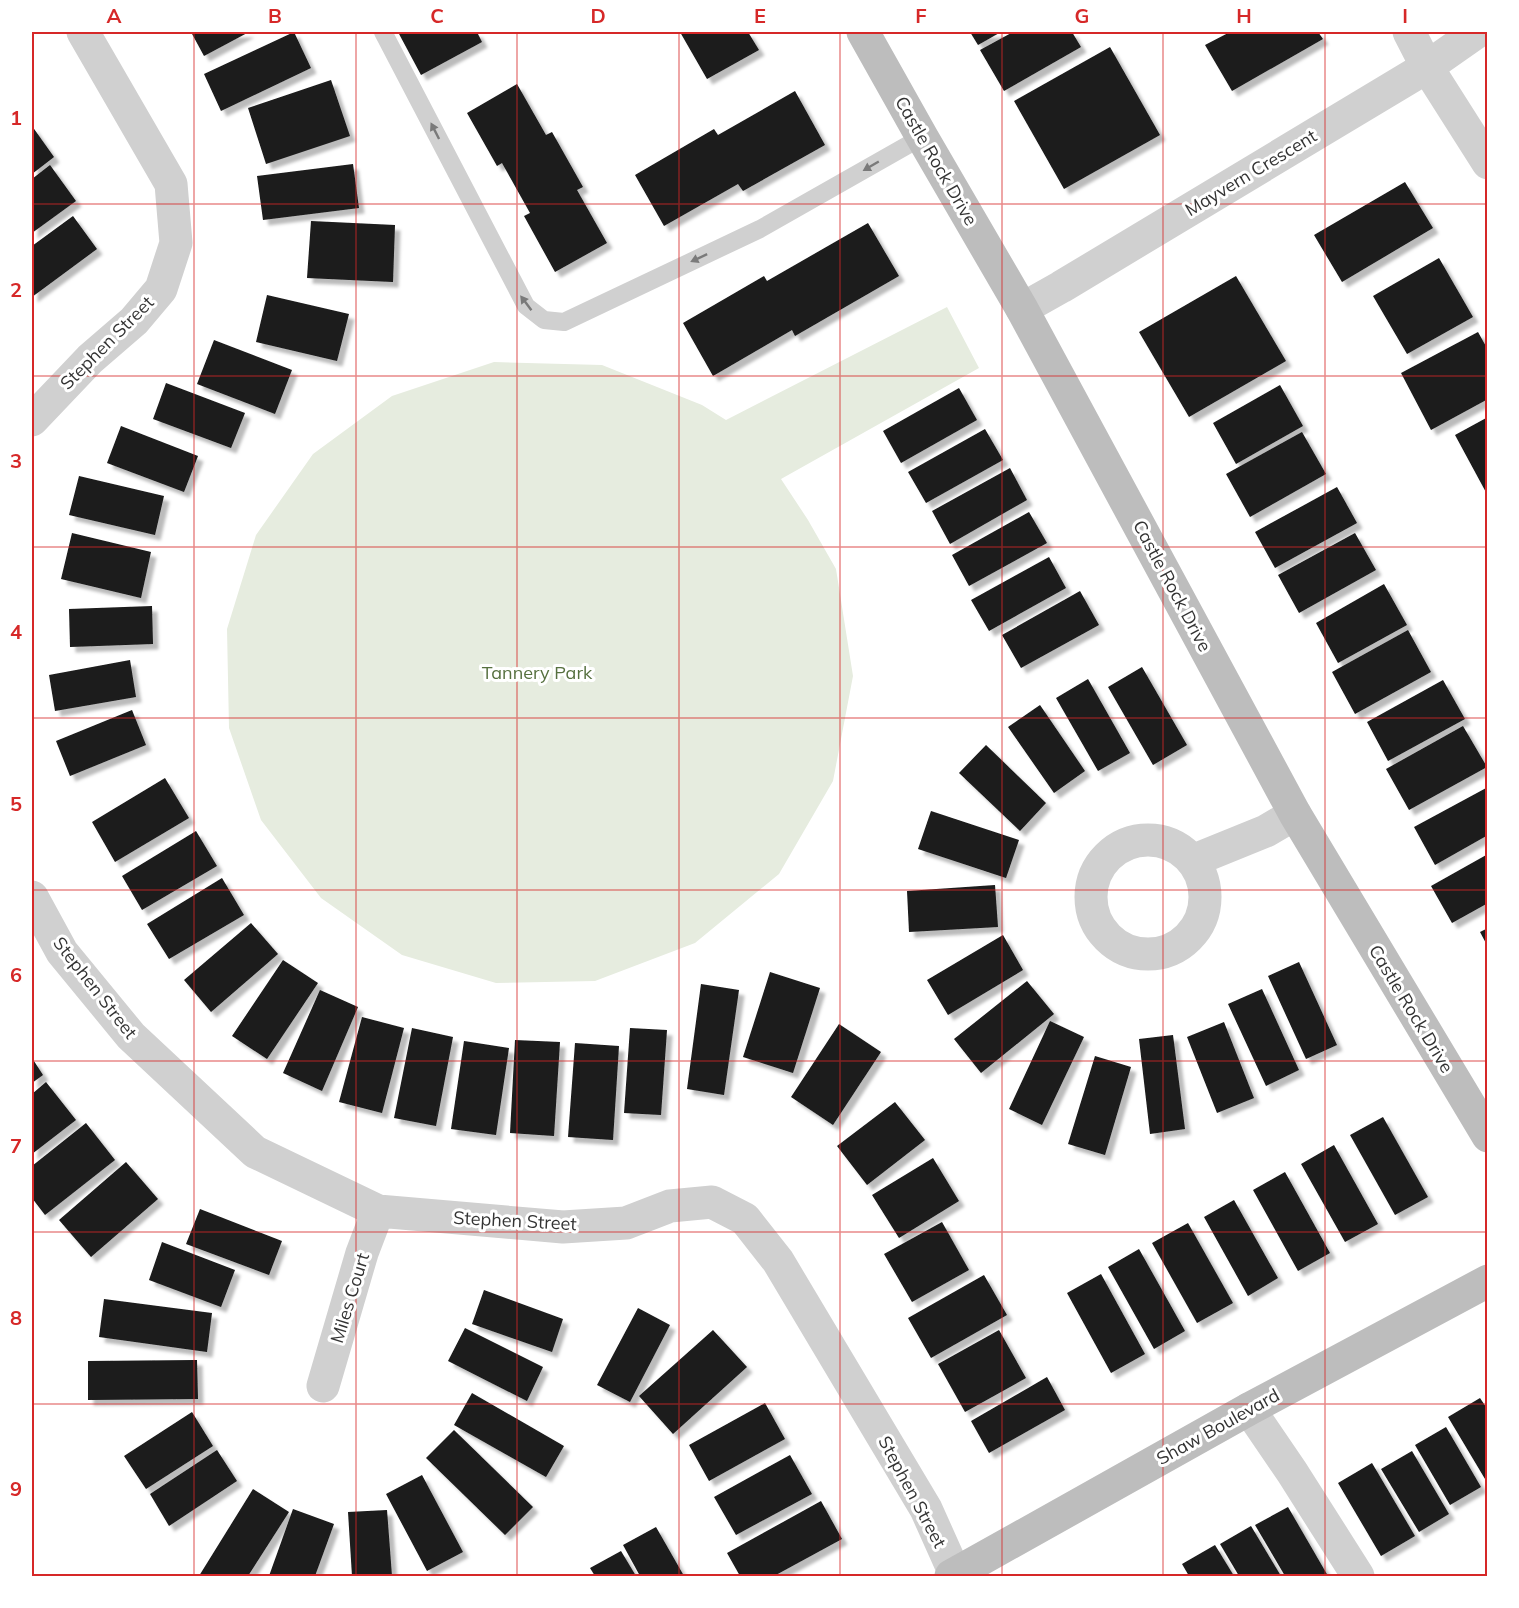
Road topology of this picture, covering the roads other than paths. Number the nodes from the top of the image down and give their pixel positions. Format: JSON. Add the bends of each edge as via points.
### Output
{"nodes":[{"id":1,"x":83,"y":32,"type":"edge"},
{"id":2,"x":383,"y":32,"type":"edge"},
{"id":3,"x":863,"y":32,"type":"edge"},
{"id":4,"x":1409,"y":32,"type":"edge"},
{"id":5,"x":1477,"y":32,"type":"edge"},
{"id":6,"x":1427,"y":67,"type":"junction"},
{"id":7,"x":922,"y":137,"type":"junction"},
{"id":8,"x":1488,"y":163,"type":"edge"},
{"id":9,"x":1022,"y":309,"type":"junction"},
{"id":10,"x":32,"y":420,"type":"edge"},
{"id":11,"x":1295,"y":814,"type":"junction"},
{"id":12,"x":1192,"y":861,"type":"dead end"},
{"id":13,"x":32,"y":897,"type":"edge"},
{"id":14,"x":1488,"y":1136,"type":"edge"},
{"id":15,"x":378,"y":1211,"type":"junction"},
{"id":16,"x":1488,"y":1281,"type":"edge"},
{"id":17,"x":324,"y":1386,"type":"dead end"},
{"id":18,"x":1249,"y":1409,"type":"junction"},
{"id":19,"x":954,"y":1576,"type":"edge"},
{"id":20,"x":1358,"y":1576,"type":"edge"}],
"edges":[{"from":1,"to":10,"type":"street","name":"Stephen Street","via":[[171,184],[176,243],[161,289],[134,321],[90,359]]},
{"from":7,"to":2,"type":"lane","one_way":true,"via":[[760,229],[564,322],[544,320],[526,306]]},
{"from":3,"to":7,"type":"street","name":"Castle Rock Drive"},
{"from":4,"to":6,"type":"street"},
{"from":5,"to":6,"type":"street","name":"Mayvern Crescent"},
{"from":6,"to":8,"type":"street"},
{"from":6,"to":9,"type":"street","name":"Mayvern Crescent"},
{"from":7,"to":9,"type":"street","name":"Castle Rock Drive"},
{"from":9,"to":11,"type":"street","name":"Castle Rock Drive"},
{"from":11,"to":12,"type":"street","via":[[1266,831]]},
{"from":11,"to":14,"type":"street","name":"Castle Rock Drive"},
{"from":13,"to":15,"type":"street","name":"Stephen Street","via":[[63,952],[131,1036],[255,1152]]},
{"from":15,"to":17,"type":"street","name":"Miles Court"},
{"from":15,"to":19,"type":"street","name":"Stephen Street","via":[[563,1227],[626,1223],[670,1206],[712,1202],[745,1218],[778,1261],[926,1509]]},
{"from":16,"to":18,"type":"street","name":"Shaw Boulevard"},
{"from":18,"to":19,"type":"street","name":"Shaw Boulevard"},
{"from":18,"to":20,"type":"street"}]}
